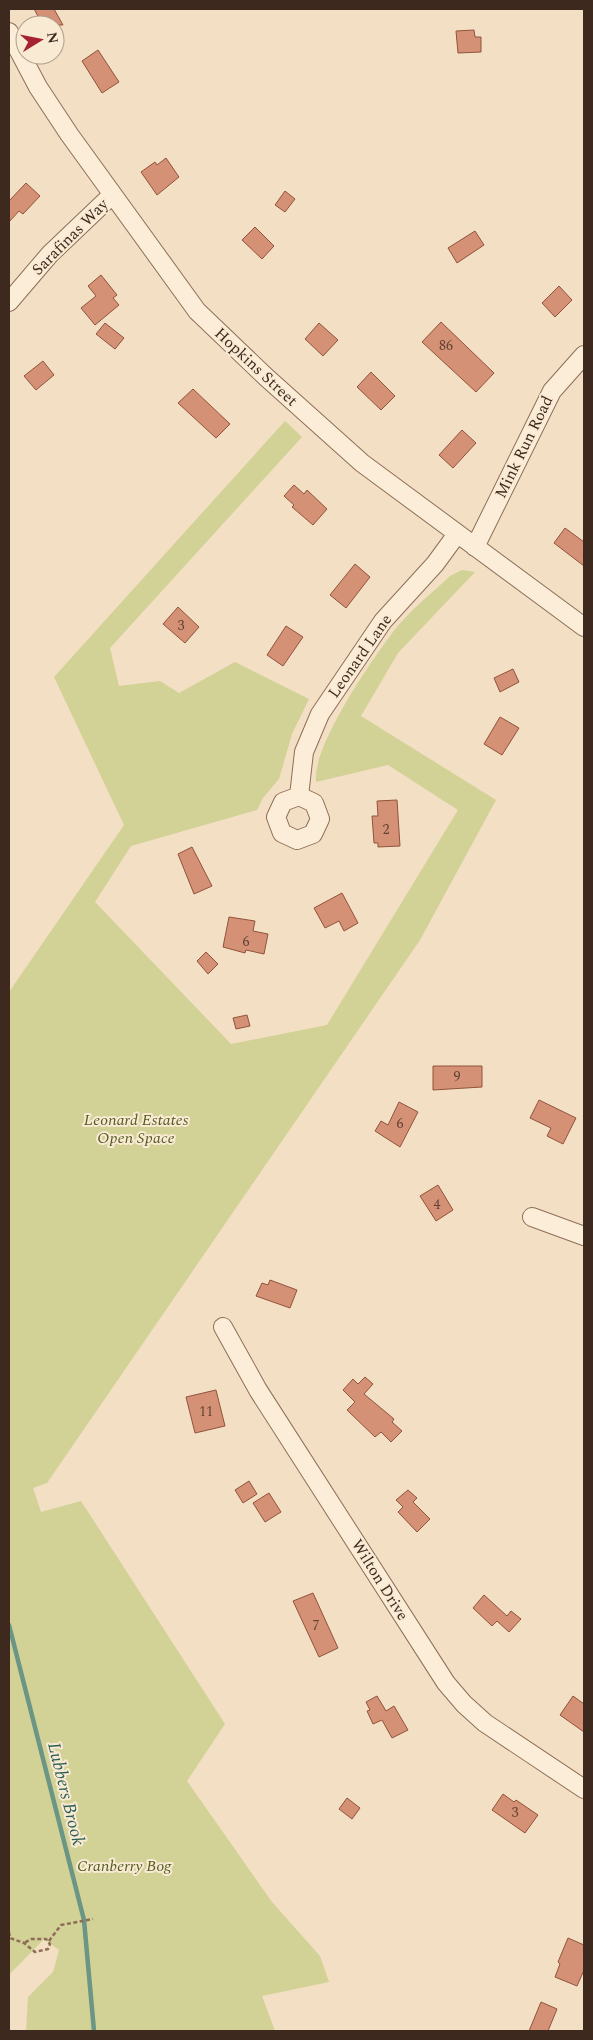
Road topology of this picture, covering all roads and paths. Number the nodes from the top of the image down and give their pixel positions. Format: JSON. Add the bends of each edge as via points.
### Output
{"nodes":[{"id":1,"x":9,"y":32,"type":"edge"},
{"id":2,"x":112,"y":195,"type":"junction"},
{"id":3,"x":9,"y":302,"type":"edge"},
{"id":4,"x":584,"y":354,"type":"edge"},
{"id":5,"x":457,"y":534,"type":"junction"},
{"id":6,"x":475,"y":547,"type":"junction"},
{"id":7,"x":584,"y":627,"type":"edge"},
{"id":8,"x":299,"y":796,"type":"dead end"},
{"id":9,"x":532,"y":1217,"type":"dead end"},
{"id":10,"x":584,"y":1236,"type":"edge"},
{"id":11,"x":223,"y":1327,"type":"dead end"},
{"id":12,"x":584,"y":1789,"type":"edge"},
{"id":13,"x":93,"y":1919,"type":"dead end"},
{"id":14,"x":9,"y":1932,"type":"edge"},
{"id":15,"x":49,"y":1941,"type":"junction"},
{"id":16,"x":24,"y":1943,"type":"junction"}],
"edges":[{"from":1,"to":2,"type":"street","name":"Hopkins Street","via":[[38,87]]},
{"from":2,"to":3,"type":"street","name":"Sarafinas Way","via":[[56,247]]},
{"from":2,"to":5,"type":"street","name":"Hopkins Street","via":[[197,311],[333,439]]},
{"from":4,"to":6,"type":"street","name":"Mink Run Road","via":[[552,390]]},
{"from":5,"to":6,"type":"street","name":"Hopkins Street"},
{"from":5,"to":8,"type":"street","name":"Leonard Lane","via":[[435,564],[383,621],[320,714],[304,752]]},
{"from":6,"to":7,"type":"street","name":"Hopkins Street"},
{"from":9,"to":10,"type":"street"},
{"from":11,"to":12,"type":"street","name":"Wilton Drive","via":[[258,1390],[446,1684],[485,1722]]},
{"from":13,"to":15,"type":"path","via":[[61,1925]]},
{"from":14,"to":16,"type":"path","via":[[10,1938]]},
{"from":15,"to":16,"type":"path","via":[[33,1939]]},
{"from":15,"to":16,"type":"path","via":[[48,1949],[40,1952]]}]}
